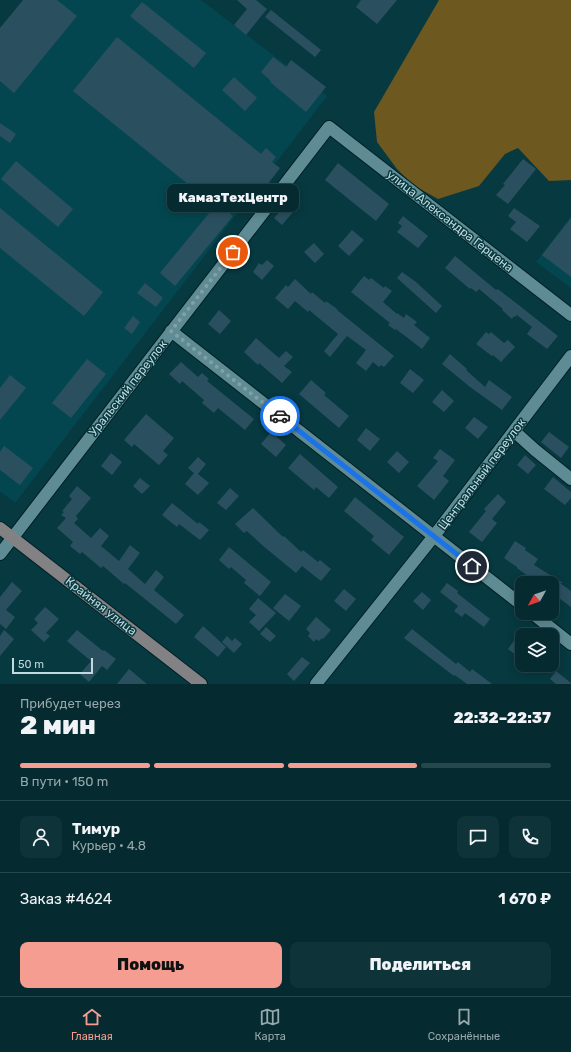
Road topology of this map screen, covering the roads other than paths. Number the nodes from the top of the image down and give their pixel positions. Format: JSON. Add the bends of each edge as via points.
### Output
{"nodes":[{"id":1,"x":329,"y":127,"type":"joint"},
{"id":2,"x":571,"y":315,"type":"edge"},
{"id":3,"x":171,"y":331,"type":"junction"},
{"id":4,"x":571,"y":356,"type":"edge"},
{"id":5,"x":514,"y":431,"type":"junction"},
{"id":6,"x":571,"y":479,"type":"edge"},
{"id":7,"x":0,"y":528,"type":"edge"},
{"id":8,"x":434,"y":536,"type":"junction"},
{"id":9,"x":12,"y":537,"type":"junction"},
{"id":10,"x":0,"y":554,"type":"edge"},
{"id":11,"x":515,"y":600,"type":"edge"},
{"id":12,"x":541,"y":620,"type":"edge"},
{"id":13,"x":571,"y":644,"type":"edge"},
{"id":14,"x":201,"y":684,"type":"edge"},
{"id":15,"x":316,"y":684,"type":"edge"}],
"edges":[{"from":1,"to":2,"type":"street","name":"улица Александра Герцена"},
{"from":1,"to":3,"type":"street","name":"Уральский переулок"},
{"from":3,"to":8,"type":"street"},
{"from":3,"to":9,"type":"street","name":"Уральский переулок"},
{"from":4,"to":5,"type":"street","name":"Центральный переулок"},
{"from":5,"to":6,"type":"street"},
{"from":5,"to":8,"type":"street","name":"Центральный переулок"},
{"from":7,"to":9,"type":"main road","name":"Крайняя улица"},
{"from":8,"to":11,"type":"street"},
{"from":8,"to":15,"type":"street","name":"Центральный переулок"},
{"from":9,"to":10,"type":"street","name":"Уральский переулок"},
{"from":9,"to":14,"type":"main road","name":"Крайняя улица"},
{"from":12,"to":13,"type":"street"}]}
